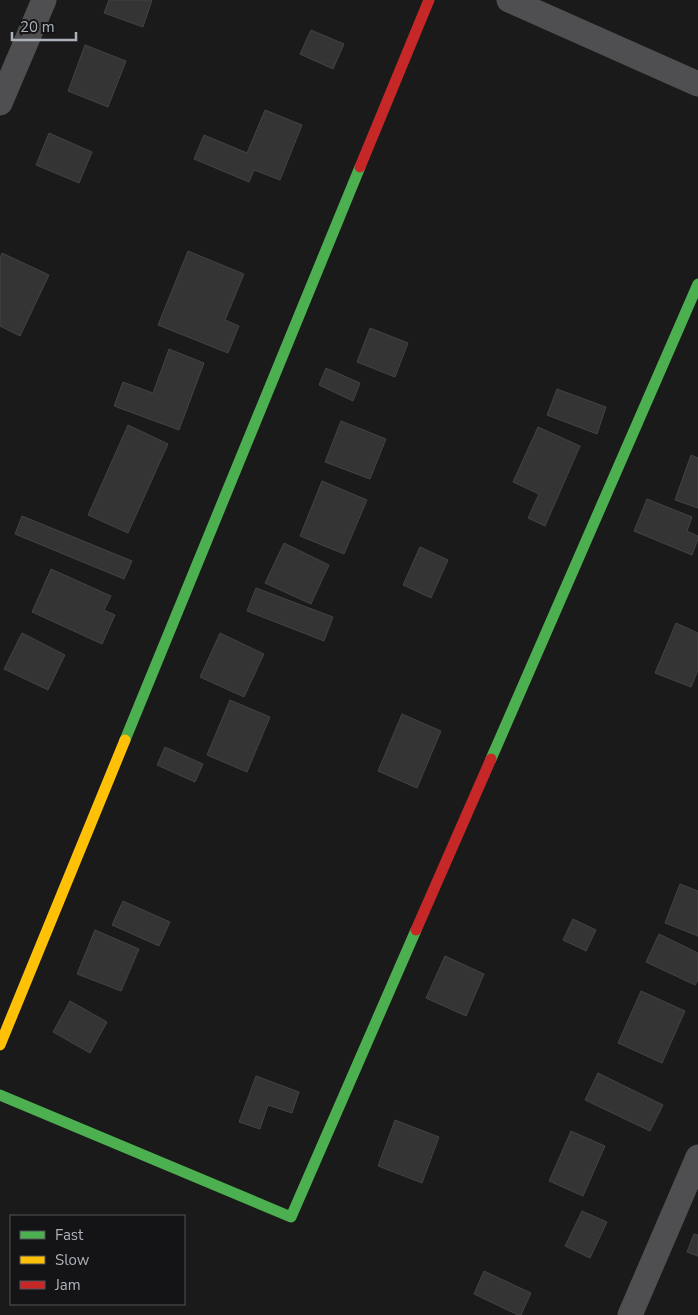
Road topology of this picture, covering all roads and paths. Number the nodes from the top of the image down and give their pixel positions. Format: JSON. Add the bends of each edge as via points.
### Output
{"nodes":[{"id":1,"x":44,"y":0,"type":"edge"},
{"id":2,"x":429,"y":0,"type":"edge"},
{"id":3,"x":508,"y":0,"type":"edge"},
{"id":4,"x":698,"y":84,"type":"edge"},
{"id":5,"x":0,"y":103,"type":"edge"},
{"id":6,"x":698,"y":284,"type":"edge"},
{"id":7,"x":0,"y":1045,"type":"edge"},
{"id":8,"x":0,"y":1095,"type":"edge"},
{"id":9,"x":698,"y":1157,"type":"edge"},
{"id":10,"x":630,"y":1315,"type":"edge"}],
"edges":[{"from":1,"to":5,"type":"street"},
{"from":2,"to":7,"type":"street"},
{"from":3,"to":4,"type":"street"},
{"from":6,"to":8,"type":"street","via":[[291,1217]]},
{"from":9,"to":10,"type":"street"}]}
